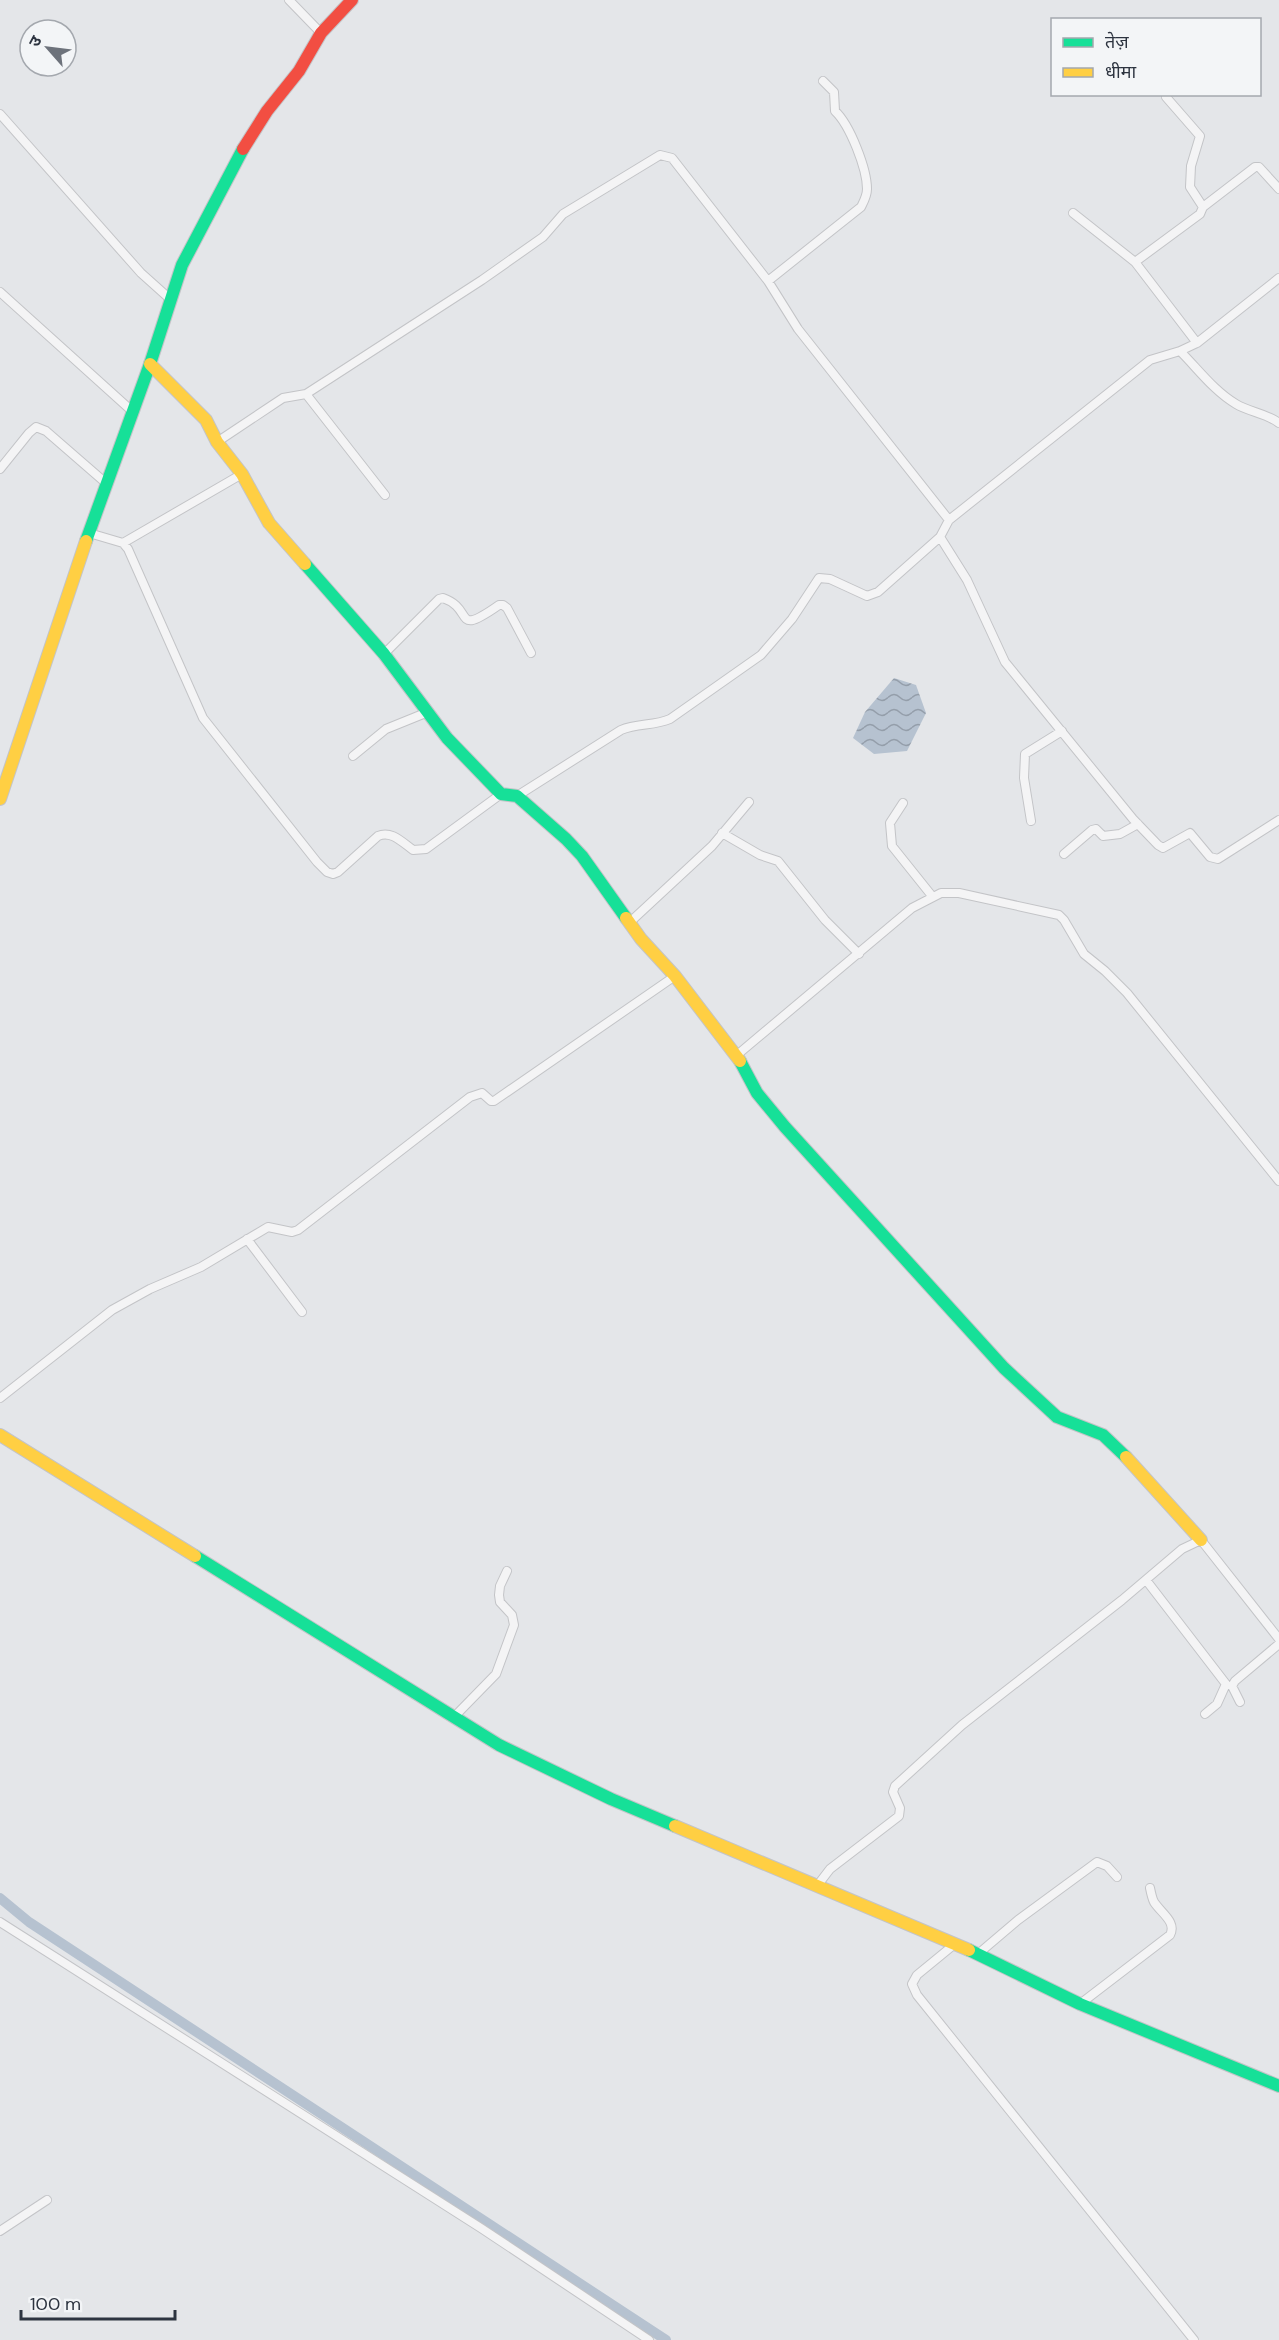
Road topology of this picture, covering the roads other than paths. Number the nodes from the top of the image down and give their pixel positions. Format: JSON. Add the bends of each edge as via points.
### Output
{"nodes":[{"id":1,"x":289,"y":0,"type":"edge"},
{"id":2,"x":352,"y":0,"type":"edge"},
{"id":3,"x":321,"y":33,"type":"junction"},
{"id":4,"x":823,"y":81,"type":"dead end"},
{"id":5,"x":1166,"y":96,"type":"dead end"},
{"id":6,"x":0,"y":114,"type":"edge"},
{"id":7,"x":1279,"y":189,"type":"edge"},
{"id":8,"x":1203,"y":207,"type":"junction"},
{"id":9,"x":1073,"y":213,"type":"dead end"},
{"id":10,"x":1135,"y":262,"type":"junction"},
{"id":11,"x":1279,"y":278,"type":"edge"},
{"id":12,"x":768,"y":281,"type":"junction"},
{"id":13,"x":0,"y":292,"type":"edge"},
{"id":14,"x":170,"y":299,"type":"junction"},
{"id":15,"x":1197,"y":343,"type":"junction"},
{"id":16,"x":1180,"y":351,"type":"junction"},
{"id":17,"x":150,"y":364,"type":"junction"},
{"id":18,"x":306,"y":394,"type":"junction"},
{"id":19,"x":133,"y":412,"type":"junction"},
{"id":20,"x":1279,"y":423,"type":"edge"},
{"id":21,"x":217,"y":442,"type":"junction"},
{"id":22,"x":0,"y":469,"type":"edge"},
{"id":23,"x":242,"y":474,"type":"junction"},
{"id":24,"x":107,"y":484,"type":"junction"},
{"id":25,"x":385,"y":495,"type":"dead end"},
{"id":26,"x":949,"y":520,"type":"junction"},
{"id":27,"x":89,"y":533,"type":"junction"},
{"id":28,"x":940,"y":537,"type":"junction"},
{"id":29,"x":123,"y":543,"type":"junction"},
{"id":30,"x":531,"y":653,"type":"dead end"},
{"id":31,"x":384,"y":654,"type":"junction"},
{"id":32,"x":428,"y":712,"type":"junction"},
{"id":33,"x":1062,"y":731,"type":"junction"},
{"id":34,"x":353,"y":756,"type":"dead end"},
{"id":35,"x":501,"y":794,"type":"junction"},
{"id":36,"x":517,"y":796,"type":"junction"},
{"id":37,"x":0,"y":799,"type":"edge"},
{"id":38,"x":749,"y":802,"type":"dead end"},
{"id":39,"x":903,"y":803,"type":"dead end"},
{"id":40,"x":1279,"y":820,"type":"edge"},
{"id":41,"x":1031,"y":821,"type":"dead end"},
{"id":42,"x":1138,"y":824,"type":"junction"},
{"id":43,"x":722,"y":833,"type":"junction"},
{"id":44,"x":1064,"y":854,"type":"dead end"},
{"id":45,"x":932,"y":896,"type":"junction"},
{"id":46,"x":629,"y":923,"type":"junction"},
{"id":47,"x":859,"y":954,"type":"junction"},
{"id":48,"x":675,"y":976,"type":"junction"},
{"id":49,"x":737,"y":1055,"type":"junction"},
{"id":50,"x":1279,"y":1181,"type":"edge"},
{"id":51,"x":247,"y":1239,"type":"junction"},
{"id":52,"x":302,"y":1312,"type":"dead end"},
{"id":53,"x":0,"y":1398,"type":"edge"},
{"id":54,"x":0,"y":1435,"type":"edge"},
{"id":55,"x":1201,"y":1540,"type":"junction"},
{"id":56,"x":507,"y":1571,"type":"dead end"},
{"id":57,"x":1146,"y":1580,"type":"junction"},
{"id":58,"x":1279,"y":1639,"type":"edge"},
{"id":59,"x":1279,"y":1644,"type":"edge"},
{"id":60,"x":1240,"y":1702,"type":"dead end"},
{"id":61,"x":1204,"y":1714,"type":"dead end"},
{"id":62,"x":454,"y":1717,"type":"junction"},
{"id":63,"x":1117,"y":1877,"type":"dead end"},
{"id":64,"x":817,"y":1886,"type":"junction"},
{"id":65,"x":1150,"y":1888,"type":"dead end"},
{"id":66,"x":0,"y":1922,"type":"edge"},
{"id":67,"x":956,"y":1943,"type":"junction"},
{"id":68,"x":978,"y":1954,"type":"junction"},
{"id":69,"x":1080,"y":2004,"type":"junction"},
{"id":70,"x":1279,"y":2086,"type":"edge"},
{"id":71,"x":47,"y":2200,"type":"dead end"},
{"id":72,"x":0,"y":2231,"type":"edge"},
{"id":73,"x":649,"y":2340,"type":"edge"},
{"id":74,"x":1194,"y":2340,"type":"edge"}],
"edges":[{"from":1,"to":3,"type":"street"},
{"from":2,"to":3,"type":"street"},
{"from":3,"to":14,"type":"street","via":[[235,161],[182,265]]},
{"from":4,"to":12,"type":"street","via":[[834,92],[835,111],[843,119],[858,153],[867,192],[861,207]]},
{"from":5,"to":8,"type":"street","via":[[1200,136],[1191,166],[1190,187]]},
{"from":6,"to":14,"type":"street","via":[[141,273]]},
{"from":7,"to":8,"type":"street","via":[[1256,167]]},
{"from":8,"to":10,"type":"street","via":[[1200,214]]},
{"from":9,"to":10,"type":"street"},
{"from":10,"to":15,"type":"street"},
{"from":11,"to":15,"type":"street"},
{"from":12,"to":18,"type":"street","via":[[672,158],[660,155],[563,214],[543,237]]},
{"from":12,"to":26,"type":"street","via":[[798,329]]},
{"from":13,"to":19,"type":"street"},
{"from":14,"to":17,"type":"street"},
{"from":15,"to":16,"type":"street"},
{"from":16,"to":20,"type":"street","via":[[1225,397]]},
{"from":16,"to":26,"type":"street","via":[[1150,360]]},
{"from":17,"to":19,"type":"street"},
{"from":17,"to":21,"type":"street","via":[[206,420]]},
{"from":18,"to":21,"type":"street","via":[[283,398]]},
{"from":18,"to":25,"type":"street"},
{"from":19,"to":24,"type":"street"},
{"from":21,"to":23,"type":"street"},
{"from":22,"to":24,"type":"street","via":[[36,427],[46,431]]},
{"from":23,"to":29,"type":"street"},
{"from":23,"to":31,"type":"street","via":[[269,523]]},
{"from":24,"to":27,"type":"street"},
{"from":26,"to":28,"type":"street"},
{"from":27,"to":29,"type":"street"},
{"from":27,"to":37,"type":"street"},
{"from":28,"to":33,"type":"street","via":[[967,580],[1005,662]]},
{"from":28,"to":36,"type":"street","via":[[872,596],[819,578],[792,619],[761,655],[670,719],[621,730]]},
{"from":29,"to":35,"type":"street","via":[[203,718],[327,872],[338,872],[384,833],[413,850],[426,849]]},
{"from":30,"to":31,"type":"street","via":[[503,605],[472,621],[443,598]]},
{"from":31,"to":32,"type":"street"},
{"from":32,"to":34,"type":"street","via":[[386,729]]},
{"from":32,"to":35,"type":"street","via":[[447,738]]},
{"from":33,"to":41,"type":"street","via":[[1025,754],[1024,778]]},
{"from":33,"to":42,"type":"street"},
{"from":35,"to":36,"type":"street"},
{"from":36,"to":46,"type":"street","via":[[582,856]]},
{"from":38,"to":43,"type":"street"},
{"from":39,"to":45,"type":"street","via":[[890,823],[892,846]]},
{"from":40,"to":42,"type":"street","via":[[1218,859],[1210,857],[1192,834],[1163,848]]},
{"from":42,"to":44,"type":"street","via":[[1120,834],[1103,836],[1092,830]]},
{"from":43,"to":46,"type":"street"},
{"from":43,"to":47,"type":"street","via":[[782,864],[825,920]]},
{"from":45,"to":47,"type":"street","via":[[912,908]]},
{"from":45,"to":50,"type":"street","via":[[959,893],[1059,915],[1084,954],[1127,993]]},
{"from":46,"to":48,"type":"street"},
{"from":47,"to":49,"type":"street"},
{"from":48,"to":49,"type":"street"},
{"from":48,"to":51,"type":"street","via":[[494,1101],[482,1093],[470,1097],[298,1230],[268,1227]]},
{"from":49,"to":55,"type":"street","via":[[757,1093],[986,1350],[1057,1417],[1103,1435],[1117,1447]]},
{"from":51,"to":52,"type":"street"},
{"from":51,"to":53,"type":"street","via":[[201,1267],[112,1310]]},
{"from":54,"to":62,"type":"street"},
{"from":55,"to":57,"type":"street","via":[[1182,1549]]},
{"from":55,"to":58,"type":"street"},
{"from":56,"to":62,"type":"street","via":[[499,1595],[514,1625],[496,1674]]},
{"from":57,"to":61,"type":"street","via":[[1226,1684],[1217,1704]]},
{"from":57,"to":64,"type":"street","via":[[962,1725],[896,1786],[893,1792],[899,1816],[830,1869]]},
{"from":59,"to":60,"type":"street","via":[[1235,1681],[1233,1691]]},
{"from":62,"to":64,"type":"street","via":[[499,1745],[611,1799]]},
{"from":63,"to":68,"type":"street","via":[[1107,1866],[1096,1862]]},
{"from":64,"to":67,"type":"street"},
{"from":65,"to":69,"type":"street","via":[[1154,1901],[1171,1923],[1170,1935]]},
{"from":66,"to":73,"type":"street","via":[[481,2228]]},
{"from":67,"to":68,"type":"street"},
{"from":67,"to":74,"type":"street","via":[[917,1975],[912,1984],[917,1995]]},
{"from":68,"to":69,"type":"street"},
{"from":69,"to":70,"type":"street"},
{"from":71,"to":72,"type":"street"}]}
